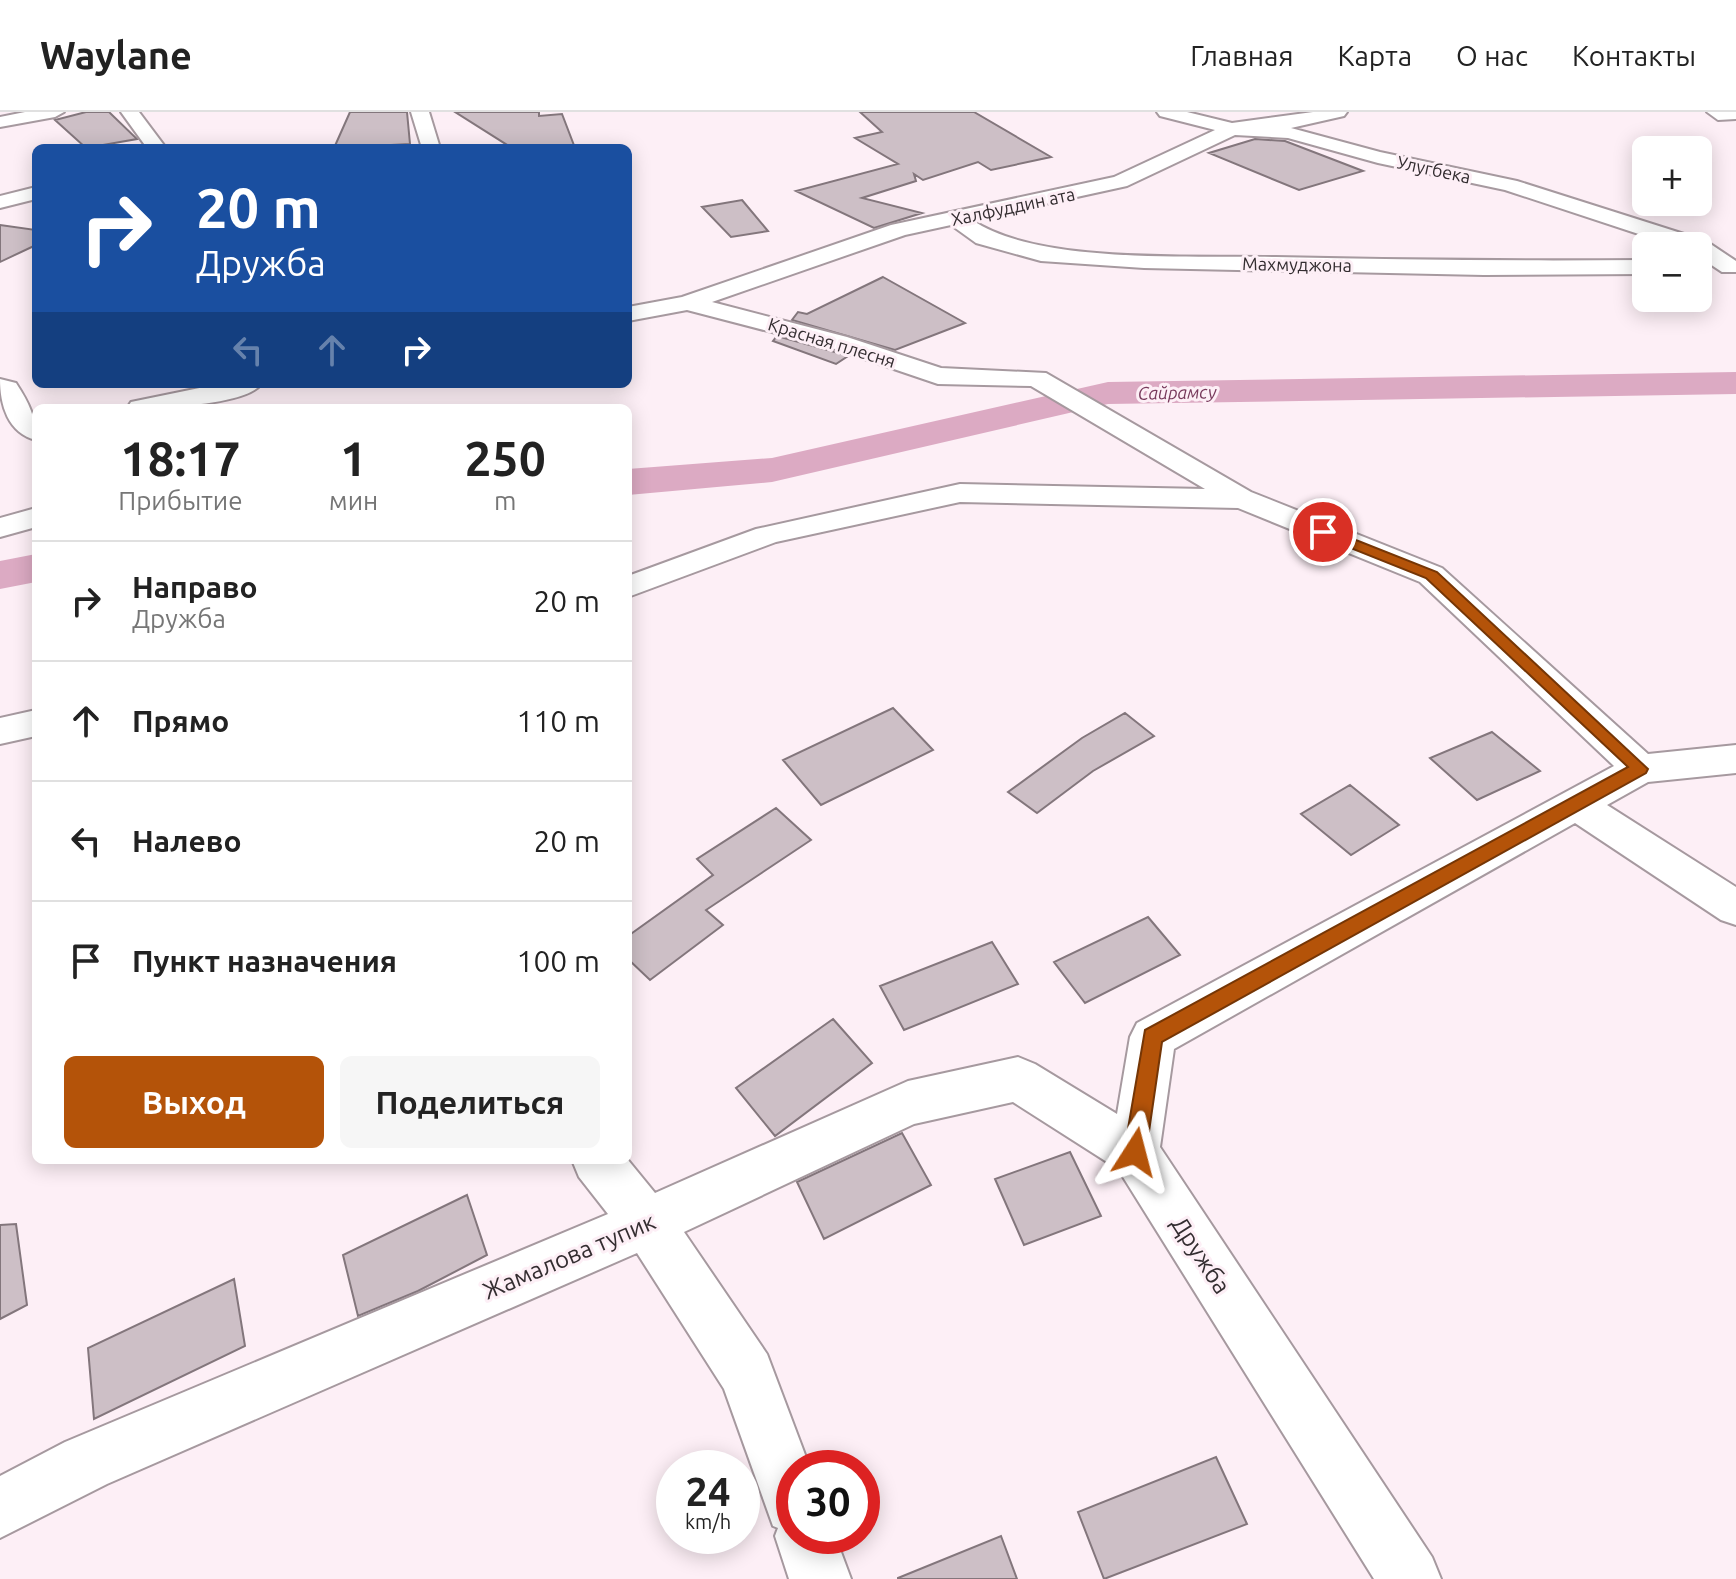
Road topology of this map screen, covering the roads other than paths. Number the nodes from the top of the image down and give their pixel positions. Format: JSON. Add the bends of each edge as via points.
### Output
{"nodes":[{"id":1,"x":55,"y":112,"type":"edge"},
{"id":2,"x":130,"y":112,"type":"edge"},
{"id":3,"x":420,"y":112,"type":"edge"},
{"id":4,"x":1166,"y":112,"type":"edge"},
{"id":5,"x":1338,"y":112,"type":"edge"},
{"id":6,"x":1716,"y":112,"type":"edge"},
{"id":7,"x":1736,"y":114,"type":"edge"},
{"id":8,"x":0,"y":122,"type":"edge"},
{"id":9,"x":1232,"y":129,"type":"junction"},
{"id":10,"x":154,"y":144,"type":"edge"},
{"id":11,"x":430,"y":144,"type":"edge"},
{"id":12,"x":32,"y":194,"type":"edge"},
{"id":13,"x":0,"y":202,"type":"edge"},
{"id":14,"x":0,"y":215,"type":"edge"},
{"id":15,"x":24,"y":218,"type":"dead end"},
{"id":16,"x":956,"y":219,"type":"junction"},
{"id":17,"x":1655,"y":232,"type":"edge"},
{"id":18,"x":1712,"y":254,"type":"edge"},
{"id":19,"x":1632,"y":267,"type":"edge"},
{"id":20,"x":1712,"y":267,"type":"edge"},
{"id":21,"x":1733,"y":267,"type":"edge"},
{"id":22,"x":687,"y":303,"type":"junction"},
{"id":23,"x":725,"y":311,"type":"junction"},
{"id":24,"x":632,"y":313,"type":"edge"},
{"id":25,"x":632,"y":337,"type":"edge"},
{"id":26,"x":0,"y":387,"type":"edge"},
{"id":27,"x":237,"y":388,"type":"edge"},
{"id":28,"x":154,"y":404,"type":"edge"},
{"id":29,"x":32,"y":429,"type":"edge"},
{"id":30,"x":1242,"y":499,"type":"junction"},
{"id":31,"x":32,"y":518,"type":"edge"},
{"id":32,"x":0,"y":528,"type":"edge"},
{"id":33,"x":632,"y":586,"type":"edge"},
{"id":34,"x":32,"y":724,"type":"edge"},
{"id":35,"x":0,"y":731,"type":"edge"},
{"id":36,"x":1736,"y":759,"type":"edge"},
{"id":37,"x":1640,"y":769,"type":"junction"},
{"id":38,"x":1575,"y":804,"type":"junction"},
{"id":39,"x":1736,"y":908,"type":"edge"},
{"id":40,"x":1135,"y":1152,"type":"junction"},
{"id":41,"x":600,"y":1164,"type":"edge"},
{"id":42,"x":647,"y":1223,"type":"junction"},
{"id":43,"x":776,"y":1455,"type":"edge"},
{"id":44,"x":0,"y":1508,"type":"edge"},
{"id":45,"x":811,"y":1554,"type":"edge"},
{"id":46,"x":820,"y":1579,"type":"edge"},
{"id":47,"x":1410,"y":1579,"type":"edge"}],
"edges":[{"from":1,"to":8,"type":"street"},
{"from":2,"to":10,"type":"street"},
{"from":3,"to":11,"type":"street"},
{"from":4,"to":9,"type":"street","name":"Улугбека"},
{"from":5,"to":9,"type":"street","name":"Халфуддин ата"},
{"from":6,"to":7,"type":"street"},
{"from":9,"to":16,"type":"street","name":"Халфуддин ата","via":[[1120,182]]},
{"from":9,"to":17,"type":"street","name":"Улугбека","via":[[1289,133],[1510,185]]},
{"from":12,"to":13,"type":"street"},
{"from":14,"to":15,"type":"street"},
{"from":16,"to":19,"type":"street","name":"Махмуджона","via":[[984,238],[1041,254],[1144,261]]},
{"from":16,"to":22,"type":"street","name":"Халфуддин ата","via":[[899,230]]},
{"from":18,"to":21,"type":"street","name":"Улугбека"},
{"from":20,"to":21,"type":"street"},
{"from":22,"to":23,"type":"street","name":"Красная плесня"},
{"from":22,"to":24,"type":"street","name":"Красная плесня"},
{"from":23,"to":25,"type":"street"},
{"from":23,"to":30,"type":"street","name":"Красная плесня","via":[[938,376],[1037,378]]},
{"from":26,"to":29,"type":"street","via":[[7,389]]},
{"from":27,"to":28,"type":"street"},
{"from":30,"to":33,"type":"street","via":[[960,493],[767,535]]},
{"from":30,"to":37,"type":"street","via":[[1431,575]]},
{"from":31,"to":32,"type":"street"},
{"from":34,"to":35,"type":"street"},
{"from":36,"to":37,"type":"street"},
{"from":37,"to":38,"type":"street"},
{"from":38,"to":39,"type":"street"},
{"from":38,"to":40,"type":"street","via":[[1153,1037]]},
{"from":40,"to":42,"type":"street","name":"Жамалова тупик","via":[[1018,1079],[908,1103]]},
{"from":40,"to":47,"type":"street","name":"Дружба"},
{"from":41,"to":42,"type":"street"},
{"from":42,"to":43,"type":"street","via":[[747,1374]]},
{"from":42,"to":44,"type":"street","name":"Жамалова тупик","via":[[86,1463]]},
{"from":45,"to":46,"type":"street"}]}
